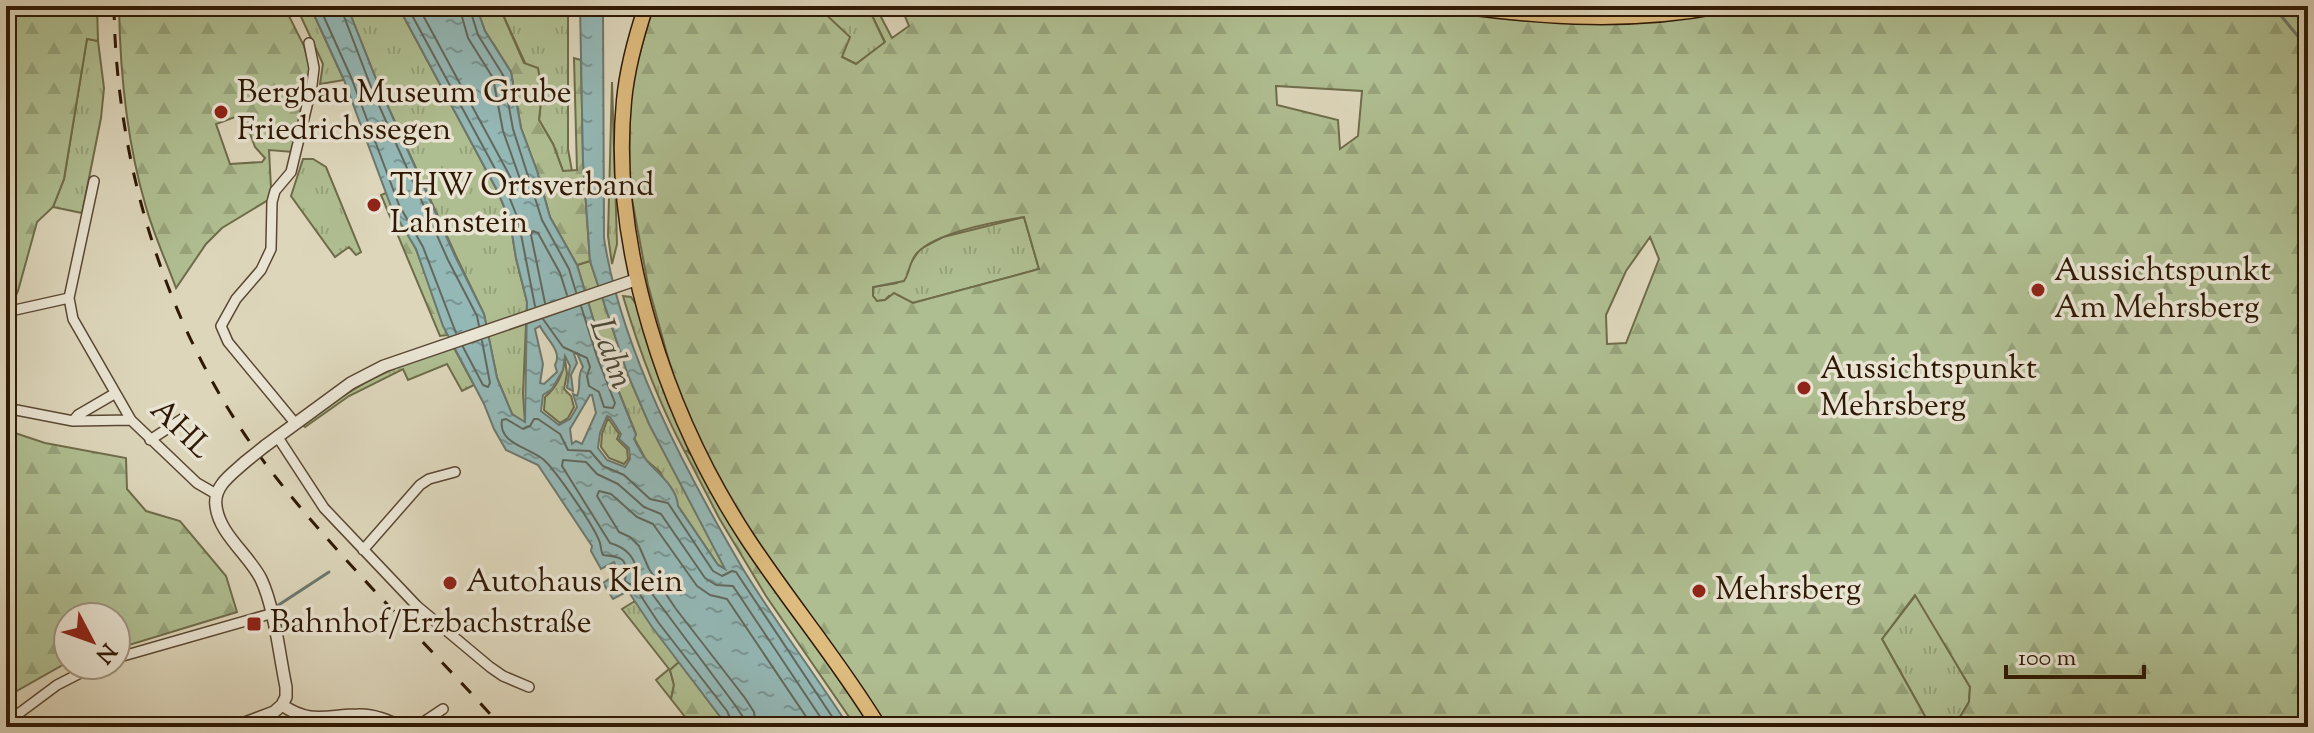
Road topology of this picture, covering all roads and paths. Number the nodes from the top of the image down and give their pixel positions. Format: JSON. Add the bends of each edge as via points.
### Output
{"nodes":[{"id":1,"x":646,"y":6,"type":"edge"},
{"id":2,"x":1461,"y":6,"type":"edge"},
{"id":3,"x":1720,"y":6,"type":"edge"},
{"id":4,"x":309,"y":43,"type":"dead end"},
{"id":5,"x":94,"y":181,"type":"dead end"},
{"id":6,"x":633,"y":280,"type":"junction"},
{"id":7,"x":69,"y":298,"type":"junction"},
{"id":8,"x":6,"y":312,"type":"edge"},
{"id":9,"x":114,"y":394,"type":"junction"},
{"id":10,"x":6,"y":408,"type":"edge"},
{"id":11,"x":182,"y":419,"type":"dead end"},
{"id":12,"x":131,"y":420,"type":"junction"},
{"id":13,"x":73,"y":421,"type":"junction"},
{"id":14,"x":295,"y":423,"type":"junction"},
{"id":15,"x":277,"y":436,"type":"junction"},
{"id":16,"x":150,"y":440,"type":"junction"},
{"id":17,"x":455,"y":472,"type":"dead end"},
{"id":18,"x":216,"y":494,"type":"junction"},
{"id":19,"x":363,"y":550,"type":"junction"},
{"id":20,"x":270,"y":614,"type":"junction"},
{"id":21,"x":132,"y":653,"type":"edge"},
{"id":22,"x":65,"y":681,"type":"edge"},
{"id":23,"x":529,"y":687,"type":"dead end"},
{"id":24,"x":282,"y":705,"type":"junction"},
{"id":25,"x":443,"y":709,"type":"dead end"},
{"id":26,"x":6,"y":723,"type":"edge"},
{"id":27,"x":234,"y":727,"type":"edge"},
{"id":28,"x":402,"y":727,"type":"edge"},
{"id":29,"x":416,"y":727,"type":"edge"},
{"id":30,"x":879,"y":727,"type":"edge"}],
"edges":[{"from":1,"to":6,"type":"main road","via":[[629,69],[622,131]]},
{"from":2,"to":3,"type":"main road","via":[[1606,17]]},
{"from":4,"to":14,"type":"street","via":[[312,85],[291,172],[272,202],[271,249],[221,326],[228,342]]},
{"from":5,"to":7,"type":"street"},
{"from":6,"to":14,"type":"street","via":[[416,353],[351,383]]},
{"from":6,"to":30,"type":"main road","via":[[673,399],[704,466],[746,537]]},
{"from":7,"to":8,"type":"street"},
{"from":7,"to":9,"type":"street","name":"AHL","via":[[73,319]]},
{"from":9,"to":12,"type":"street","name":"AHL"},
{"from":9,"to":13,"type":"street"},
{"from":10,"to":13,"type":"street"},
{"from":11,"to":16,"type":"street"},
{"from":12,"to":13,"type":"street"},
{"from":12,"to":16,"type":"street","name":"AHL"},
{"from":14,"to":15,"type":"street"},
{"from":15,"to":18,"type":"street","bridge":true,"via":[[228,477]]},
{"from":15,"to":19,"type":"street","via":[[313,494]]},
{"from":16,"to":18,"type":"street","name":"AHL"},
{"from":17,"to":19,"type":"street","via":[[420,485]]},
{"from":18,"to":20,"type":"street","name":"AHL","via":[[219,518],[260,578]]},
{"from":19,"to":23,"type":"street","via":[[462,645],[503,676]]},
{"from":20,"to":21,"type":"street"},
{"from":20,"to":24,"type":"street","name":"AHL","via":[[286,687]]},
{"from":22,"to":26,"type":"street"},
{"from":24,"to":27,"type":"street"},
{"from":24,"to":28,"type":"street","via":[[306,718],[360,714]]},
{"from":25,"to":29,"type":"street"}]}
